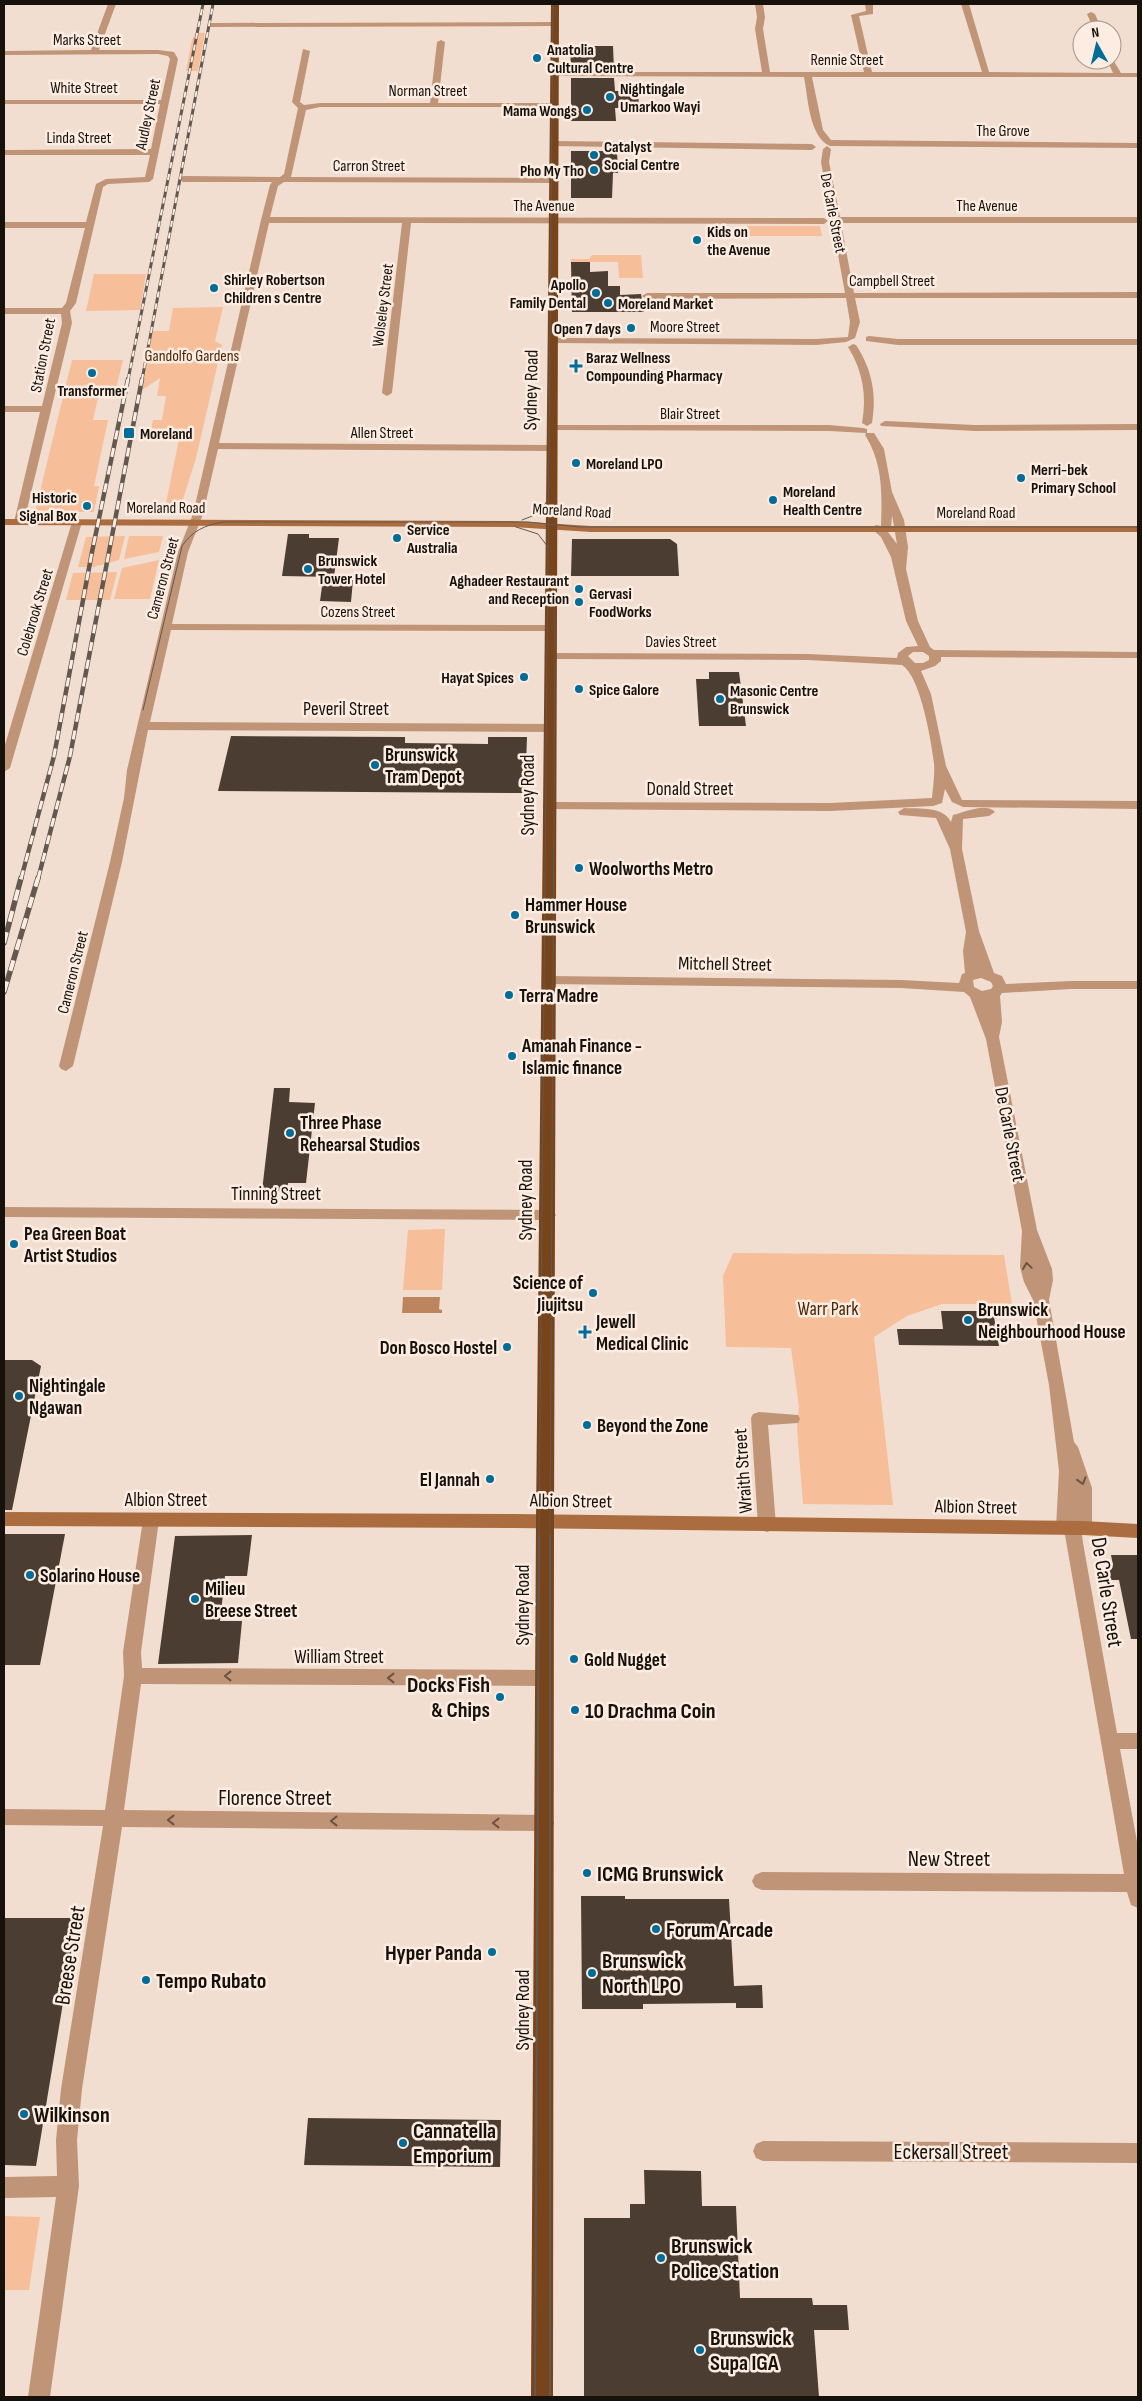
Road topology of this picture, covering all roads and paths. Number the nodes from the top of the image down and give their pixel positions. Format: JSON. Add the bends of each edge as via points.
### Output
{"nodes":[{"id":1,"x":112,"y":4,"type":"edge"},
{"id":2,"x":555,"y":4,"type":"edge"},
{"id":3,"x":759,"y":4,"type":"edge"},
{"id":4,"x":869,"y":4,"type":"edge"},
{"id":5,"x":965,"y":4,"type":"edge"},
{"id":6,"x":1091,"y":14,"type":"dead end"},
{"id":7,"x":1094,"y":20,"type":"edge"},
{"id":8,"x":555,"y":24,"type":"junction"},
{"id":9,"x":211,"y":25,"type":"dead end"},
{"id":10,"x":441,"y":42,"type":"dead end"},
{"id":11,"x":306,"y":51,"type":"dead end"},
{"id":12,"x":4,"y":53,"type":"edge"},
{"id":13,"x":94,"y":53,"type":"junction"},
{"id":14,"x":171,"y":54,"type":"joint"},
{"id":15,"x":1116,"y":70,"type":"edge"},
{"id":16,"x":555,"y":74,"type":"junction"},
{"id":17,"x":766,"y":74,"type":"junction"},
{"id":18,"x":807,"y":74,"type":"junction"},
{"id":19,"x":868,"y":74,"type":"junction"},
{"id":20,"x":986,"y":74,"type":"junction"},
{"id":21,"x":1118,"y":75,"type":"junction"},
{"id":22,"x":1138,"y":75,"type":"edge"},
{"id":23,"x":4,"y":102,"type":"edge"},
{"id":24,"x":165,"y":102,"type":"junction"},
{"id":25,"x":434,"y":105,"type":"junction"},
{"id":26,"x":555,"y":105,"type":"junction"},
{"id":27,"x":302,"y":108,"type":"junction"},
{"id":28,"x":819,"y":130,"type":"junction"},
{"id":29,"x":554,"y":144,"type":"junction"},
{"id":30,"x":813,"y":145,"type":"junction"},
{"id":31,"x":829,"y":145,"type":"junction"},
{"id":32,"x":1138,"y":146,"type":"edge"},
{"id":33,"x":4,"y":152,"type":"edge"},
{"id":34,"x":154,"y":152,"type":"junction"},
{"id":35,"x":824,"y":162,"type":"junction"},
{"id":36,"x":281,"y":179,"type":"junction"},
{"id":37,"x":148,"y":180,"type":"joint"},
{"id":38,"x":183,"y":180,"type":"dead end"},
{"id":39,"x":555,"y":181,"type":"junction"},
{"id":40,"x":265,"y":220,"type":"junction"},
{"id":41,"x":406,"y":220,"type":"junction"},
{"id":42,"x":554,"y":220,"type":"junction"},
{"id":43,"x":836,"y":220,"type":"junction"},
{"id":44,"x":1138,"y":220,"type":"edge"},
{"id":45,"x":824,"y":221,"type":"dead end"},
{"id":46,"x":4,"y":225,"type":"edge"},
{"id":47,"x":90,"y":225,"type":"junction"},
{"id":48,"x":850,"y":295,"type":"junction"},
{"id":49,"x":1138,"y":295,"type":"edge"},
{"id":50,"x":647,"y":296,"type":"dead end"},
{"id":51,"x":4,"y":311,"type":"edge"},
{"id":52,"x":65,"y":311,"type":"junction"},
{"id":53,"x":855,"y":322,"type":"junction"},
{"id":54,"x":553,"y":341,"type":"junction"},
{"id":55,"x":849,"y":342,"type":"junction"},
{"id":56,"x":868,"y":342,"type":"junction"},
{"id":57,"x":1138,"y":342,"type":"edge"},
{"id":58,"x":862,"y":360,"type":"junction"},
{"id":59,"x":387,"y":393,"type":"dead end"},
{"id":60,"x":871,"y":407,"type":"junction"},
{"id":61,"x":4,"y":409,"type":"edge"},
{"id":62,"x":46,"y":409,"type":"junction"},
{"id":63,"x":1138,"y":427,"type":"edge"},
{"id":64,"x":552,"y":428,"type":"junction"},
{"id":65,"x":866,"y":428,"type":"junction"},
{"id":66,"x":885,"y":429,"type":"junction"},
{"id":67,"x":212,"y":446,"type":"junction"},
{"id":68,"x":552,"y":448,"type":"junction"},
{"id":69,"x":879,"y":449,"type":"junction"},
{"id":70,"x":888,"y":494,"type":"junction"},
{"id":71,"x":4,"y":522,"type":"edge"},
{"id":72,"x":19,"y":522,"type":"junction"},
{"id":73,"x":77,"y":522,"type":"junction"},
{"id":74,"x":195,"y":523,"type":"junction"},
{"id":75,"x":552,"y":526,"type":"junction"},
{"id":76,"x":881,"y":529,"type":"junction"},
{"id":77,"x":901,"y":529,"type":"junction"},
{"id":78,"x":1138,"y":529,"type":"edge"},
{"id":79,"x":901,"y":574,"type":"junction"},
{"id":80,"x":912,"y":622,"type":"junction"},
{"id":81,"x":166,"y":627,"type":"junction"},
{"id":82,"x":550,"y":628,"type":"junction"},
{"id":83,"x":1138,"y":655,"type":"edge"},
{"id":84,"x":550,"y":656,"type":"junction"},
{"id":85,"x":908,"y":658,"type":"junction"},
{"id":86,"x":930,"y":658,"type":"junction"},
{"id":87,"x":1138,"y":662,"type":"edge"},
{"id":88,"x":926,"y":694,"type":"junction"},
{"id":89,"x":142,"y":726,"type":"junction"},
{"id":90,"x":550,"y":728,"type":"junction"},
{"id":91,"x":940,"y":765,"type":"junction"},
{"id":92,"x":4,"y":768,"type":"edge"},
{"id":93,"x":1138,"y":805,"type":"edge"},
{"id":94,"x":550,"y":806,"type":"junction"},
{"id":95,"x":937,"y":808,"type":"junction"},
{"id":96,"x":960,"y":809,"type":"junction"},
{"id":97,"x":1138,"y":813,"type":"edge"},
{"id":98,"x":956,"y":849,"type":"junction"},
{"id":99,"x":972,"y":931,"type":"junction"},
{"id":100,"x":548,"y":980,"type":"junction"},
{"id":101,"x":970,"y":984,"type":"junction"},
{"id":102,"x":994,"y":984,"type":"junction"},
{"id":103,"x":1138,"y":986,"type":"edge"},
{"id":104,"x":993,"y":1039,"type":"junction"},
{"id":105,"x":66,"y":1066,"type":"dead end"},
{"id":106,"x":4,"y":1212,"type":"edge"},
{"id":107,"x":548,"y":1215,"type":"junction"},
{"id":108,"x":792,"y":1419,"type":"dead end"},
{"id":109,"x":4,"y":1519,"type":"edge"},
{"id":110,"x":152,"y":1520,"type":"junction"},
{"id":111,"x":545,"y":1521,"type":"junction"},
{"id":112,"x":767,"y":1524,"type":"junction"},
{"id":113,"x":1074,"y":1528,"type":"junction"},
{"id":114,"x":1138,"y":1531,"type":"edge"},
{"id":115,"x":133,"y":1676,"type":"junction"},
{"id":116,"x":544,"y":1678,"type":"junction"},
{"id":117,"x":1110,"y":1741,"type":"junction"},
{"id":118,"x":1138,"y":1742,"type":"edge"},
{"id":119,"x":4,"y":1817,"type":"edge"},
{"id":120,"x":114,"y":1820,"type":"junction"},
{"id":121,"x":545,"y":1823,"type":"junction"},
{"id":122,"x":762,"y":1881,"type":"dead end"},
{"id":123,"x":1137,"y":1891,"type":"edge"},
{"id":124,"x":763,"y":2150,"type":"dead end"},
{"id":125,"x":1138,"y":2153,"type":"edge"},
{"id":126,"x":68,"y":2186,"type":"junction"},
{"id":127,"x":4,"y":2187,"type":"edge"},
{"id":128,"x":39,"y":2397,"type":"edge"},
{"id":129,"x":542,"y":2397,"type":"edge"}],
"edges":[{"from":1,"to":13,"type":"street"},
{"from":2,"to":8,"type":"highway","name":"Sydney Road"},
{"from":3,"to":17,"type":"street"},
{"from":4,"to":19,"type":"street","via":[[870,12],[855,16]]},
{"from":5,"to":20,"type":"street"},
{"from":6,"to":7,"type":"street"},
{"from":8,"to":9,"type":"street"},
{"from":8,"to":16,"type":"highway","name":"Sydney Road"},
{"from":10,"to":25,"type":"street"},
{"from":11,"to":27,"type":"street","name":"Cameron Street","via":[[296,102]]},
{"from":12,"to":13,"type":"street","name":"Marks Street"},
{"from":13,"to":14,"type":"street","name":"Marks Street"},
{"from":14,"to":24,"type":"street","name":"Audley Street","via":[[174,59]]},
{"from":15,"to":21,"type":"street"},
{"from":16,"to":17,"type":"street","name":"Rennie Street"},
{"from":16,"to":26,"type":"highway","name":"Sydney Road"},
{"from":17,"to":18,"type":"street","name":"Rennie Street"},
{"from":18,"to":19,"type":"street","name":"Rennie Street"},
{"from":18,"to":28,"type":"street"},
{"from":19,"to":20,"type":"street","name":"Rennie Street"},
{"from":20,"to":21,"type":"street","name":"Rennie Street"},
{"from":21,"to":22,"type":"street","name":"Rennie Street"},
{"from":23,"to":24,"type":"street","name":"White Street"},
{"from":24,"to":34,"type":"street","name":"Audley Street"},
{"from":25,"to":26,"type":"street","name":"Norman Street"},
{"from":25,"to":27,"type":"street","name":"Norman Street","via":[[314,105]]},
{"from":26,"to":29,"type":"highway","name":"Sydney Road"},
{"from":27,"to":36,"type":"street","name":"Cameron Street","via":[[288,175]]},
{"from":28,"to":30,"type":"street"},
{"from":28,"to":31,"type":"street"},
{"from":29,"to":30,"type":"street"},
{"from":29,"to":39,"type":"highway","name":"Sydney Road"},
{"from":30,"to":31,"type":"street","name":"The Grove"},
{"from":30,"to":35,"type":"street","name":"De Carle Street"},
{"from":31,"to":32,"type":"street","name":"The Grove"},
{"from":31,"to":35,"type":"street","name":"De Carle Street"},
{"from":33,"to":34,"type":"street","name":"Linda Street"},
{"from":34,"to":37,"type":"street","name":"Audley Street"},
{"from":35,"to":43,"type":"street","name":"De Carle Street"},
{"from":36,"to":38,"type":"street","name":"Carron Street"},
{"from":36,"to":39,"type":"street","name":"Carron Street"},
{"from":36,"to":40,"type":"street","name":"Cameron Street","via":[[274,185]]},
{"from":37,"to":47,"type":"street","name":"Station Street","via":[[101,184]]},
{"from":39,"to":42,"type":"highway","name":"Sydney Road"},
{"from":40,"to":41,"type":"street","name":"The Avenue"},
{"from":40,"to":67,"type":"street","name":"Cameron Street"},
{"from":41,"to":42,"type":"street","name":"The Avenue"},
{"from":41,"to":59,"type":"street","name":"Wolseley Street"},
{"from":42,"to":45,"type":"street","name":"The Avenue"},
{"from":42,"to":54,"type":"highway","name":"Sydney Road"},
{"from":43,"to":44,"type":"street","name":"The Avenue"},
{"from":43,"to":48,"type":"street","name":"De Carle Street"},
{"from":46,"to":47,"type":"street"},
{"from":47,"to":52,"type":"street","name":"Station Street","via":[[71,303]]},
{"from":48,"to":49,"type":"street","name":"Campbell Street"},
{"from":48,"to":50,"type":"street","name":"Campbell Street"},
{"from":48,"to":53,"type":"street","name":"De Carle Street"},
{"from":51,"to":52,"type":"street"},
{"from":52,"to":62,"type":"street","name":"Station Street","via":[[67,323]]},
{"from":53,"to":55,"type":"street","name":"De Carle Street"},
{"from":53,"to":56,"type":"street","name":"De Carle Street"},
{"from":54,"to":55,"type":"street","name":"Moore Street"},
{"from":54,"to":64,"type":"highway","name":"Sydney Road"},
{"from":55,"to":56,"type":"street","name":"Moore Street"},
{"from":55,"to":58,"type":"street"},
{"from":56,"to":57,"type":"street"},
{"from":56,"to":58,"type":"street"},
{"from":58,"to":60,"type":"street"},
{"from":60,"to":65,"type":"street"},
{"from":60,"to":66,"type":"street"},
{"from":61,"to":62,"type":"street"},
{"from":62,"to":72,"type":"street","name":"Station Street"},
{"from":63,"to":66,"type":"street"},
{"from":64,"to":65,"type":"street","name":"Blair Street"},
{"from":64,"to":68,"type":"highway","name":"Sydney Road"},
{"from":65,"to":66,"type":"street","name":"Blair Street"},
{"from":65,"to":69,"type":"street","name":"De Carle Street"},
{"from":66,"to":69,"type":"street","name":"De Carle Street"},
{"from":67,"to":68,"type":"street","name":"Allen Street"},
{"from":67,"to":74,"type":"street","name":"Cameron Street"},
{"from":68,"to":75,"type":"highway","name":"Sydney Road"},
{"from":69,"to":70,"type":"street","name":"De Carle Street"},
{"from":70,"to":76,"type":"street","name":"De Carle Street"},
{"from":70,"to":77,"type":"street","name":"De Carle Street"},
{"from":71,"to":72,"type":"main road","name":"Moreland Road"},
{"from":72,"to":73,"type":"main road","name":"Moreland Road"},
{"from":73,"to":74,"type":"main road","name":"Moreland Road"},
{"from":73,"to":92,"type":"street","name":"Colebrook Street"},
{"from":74,"to":75,"type":"main road","name":"Moreland Road"},
{"from":74,"to":81,"type":"street","name":"Cameron Street","via":[[183,552]]},
{"from":75,"to":76,"type":"main road","name":"Moreland Road","via":[[579,529]]},
{"from":75,"to":82,"type":"highway","name":"Sydney Road"},
{"from":76,"to":77,"type":"main road","name":"Moreland Road"},
{"from":76,"to":79,"type":"street","name":"De Carle Street","via":[[892,547]]},
{"from":77,"to":78,"type":"main road","name":"Moreland Road"},
{"from":77,"to":79,"type":"street","name":"De Carle Street","via":[[904,548]]},
{"from":79,"to":80,"type":"street","name":"De Carle Street"},
{"from":80,"to":85,"type":"street","name":"De Carle Street"},
{"from":80,"to":86,"type":"street","name":"De Carle Street"},
{"from":81,"to":82,"type":"street","name":"Cozens Street"},
{"from":81,"to":89,"type":"street","name":"Cameron Street"},
{"from":82,"to":84,"type":"highway","name":"Sydney Road"},
{"from":83,"to":86,"type":"street"},
{"from":84,"to":85,"type":"street","name":"Davies Street"},
{"from":84,"to":90,"type":"highway","name":"Sydney Road"},
{"from":85,"to":86,"type":"street"},
{"from":85,"to":86,"type":"street"},
{"from":85,"to":88,"type":"street","name":"De Carle Street"},
{"from":86,"to":87,"type":"street"},
{"from":86,"to":88,"type":"street","name":"De Carle Street"},
{"from":88,"to":91,"type":"street","name":"De Carle Street"},
{"from":89,"to":90,"type":"street","name":"Peveril Street"},
{"from":89,"to":105,"type":"street","name":"Cameron Street","via":[[116,862]]},
{"from":90,"to":94,"type":"highway","name":"Sydney Road"},
{"from":91,"to":95,"type":"street","name":"De Carle Street"},
{"from":91,"to":96,"type":"street","name":"De Carle Street"},
{"from":93,"to":96,"type":"street"},
{"from":94,"to":95,"type":"street","name":"Donald Street"},
{"from":94,"to":100,"type":"highway","name":"Sydney Road"},
{"from":95,"to":96,"type":"street"},
{"from":95,"to":96,"type":"street"},
{"from":95,"to":98,"type":"street","name":"De Carle Street"},
{"from":96,"to":97,"type":"street"},
{"from":96,"to":98,"type":"street","name":"De Carle Street"},
{"from":98,"to":99,"type":"street","name":"De Carle Street"},
{"from":99,"to":101,"type":"street","name":"De Carle Street"},
{"from":99,"to":102,"type":"street","name":"De Carle Street"},
{"from":100,"to":101,"type":"street","name":"Mitchell Street"},
{"from":100,"to":107,"type":"highway","name":"Sydney Road"},
{"from":101,"to":102,"type":"street"},
{"from":101,"to":102,"type":"street"},
{"from":101,"to":104,"type":"street","name":"De Carle Street"},
{"from":102,"to":103,"type":"street"},
{"from":102,"to":104,"type":"street","name":"De Carle Street"},
{"from":104,"to":113,"type":"street","name":"De Carle Street","via":[[1029,1230],[1026,1269],[1041,1300],[1066,1436],[1068,1509]]},
{"from":106,"to":107,"type":"street","name":"Tinning Street"},
{"from":107,"to":111,"type":"highway","name":"Sydney Road"},
{"from":108,"to":112,"type":"street","name":"Wraith Street","via":[[760,1418]]},
{"from":109,"to":110,"type":"main road","name":"Albion Street"},
{"from":110,"to":111,"type":"main road","name":"Albion Street"},
{"from":110,"to":115,"type":"street","name":"Breese Street","via":[[132,1652]]},
{"from":111,"to":112,"type":"main road","name":"Albion Street"},
{"from":111,"to":116,"type":"highway","name":"Sydney Road"},
{"from":112,"to":113,"type":"main road","name":"Albion Street"},
{"from":113,"to":114,"type":"main road","name":"Albion Street"},
{"from":113,"to":117,"type":"street","name":"De Carle Street"},
{"from":116,"to":115,"type":"street","name":"William Street","one_way":true},
{"from":115,"to":120,"type":"street","name":"Breese Street"},
{"from":116,"to":121,"type":"highway","name":"Sydney Road"},
{"from":117,"to":118,"type":"street"},
{"from":117,"to":123,"type":"street","name":"De Carle Street"},
{"from":119,"to":120,"type":"street","name":"Florence Street"},
{"from":121,"to":120,"type":"street","name":"Florence Street","one_way":true},
{"from":120,"to":126,"type":"street","name":"Breese Street","via":[[71,2097],[65,2166]]},
{"from":121,"to":129,"type":"highway","name":"Sydney Road"},
{"from":122,"to":123,"type":"street","name":"New Street"},
{"from":124,"to":125,"type":"street","name":"Eckersall Street"},
{"from":126,"to":127,"type":"street"},
{"from":126,"to":128,"type":"street","name":"Breese Street"}]}
